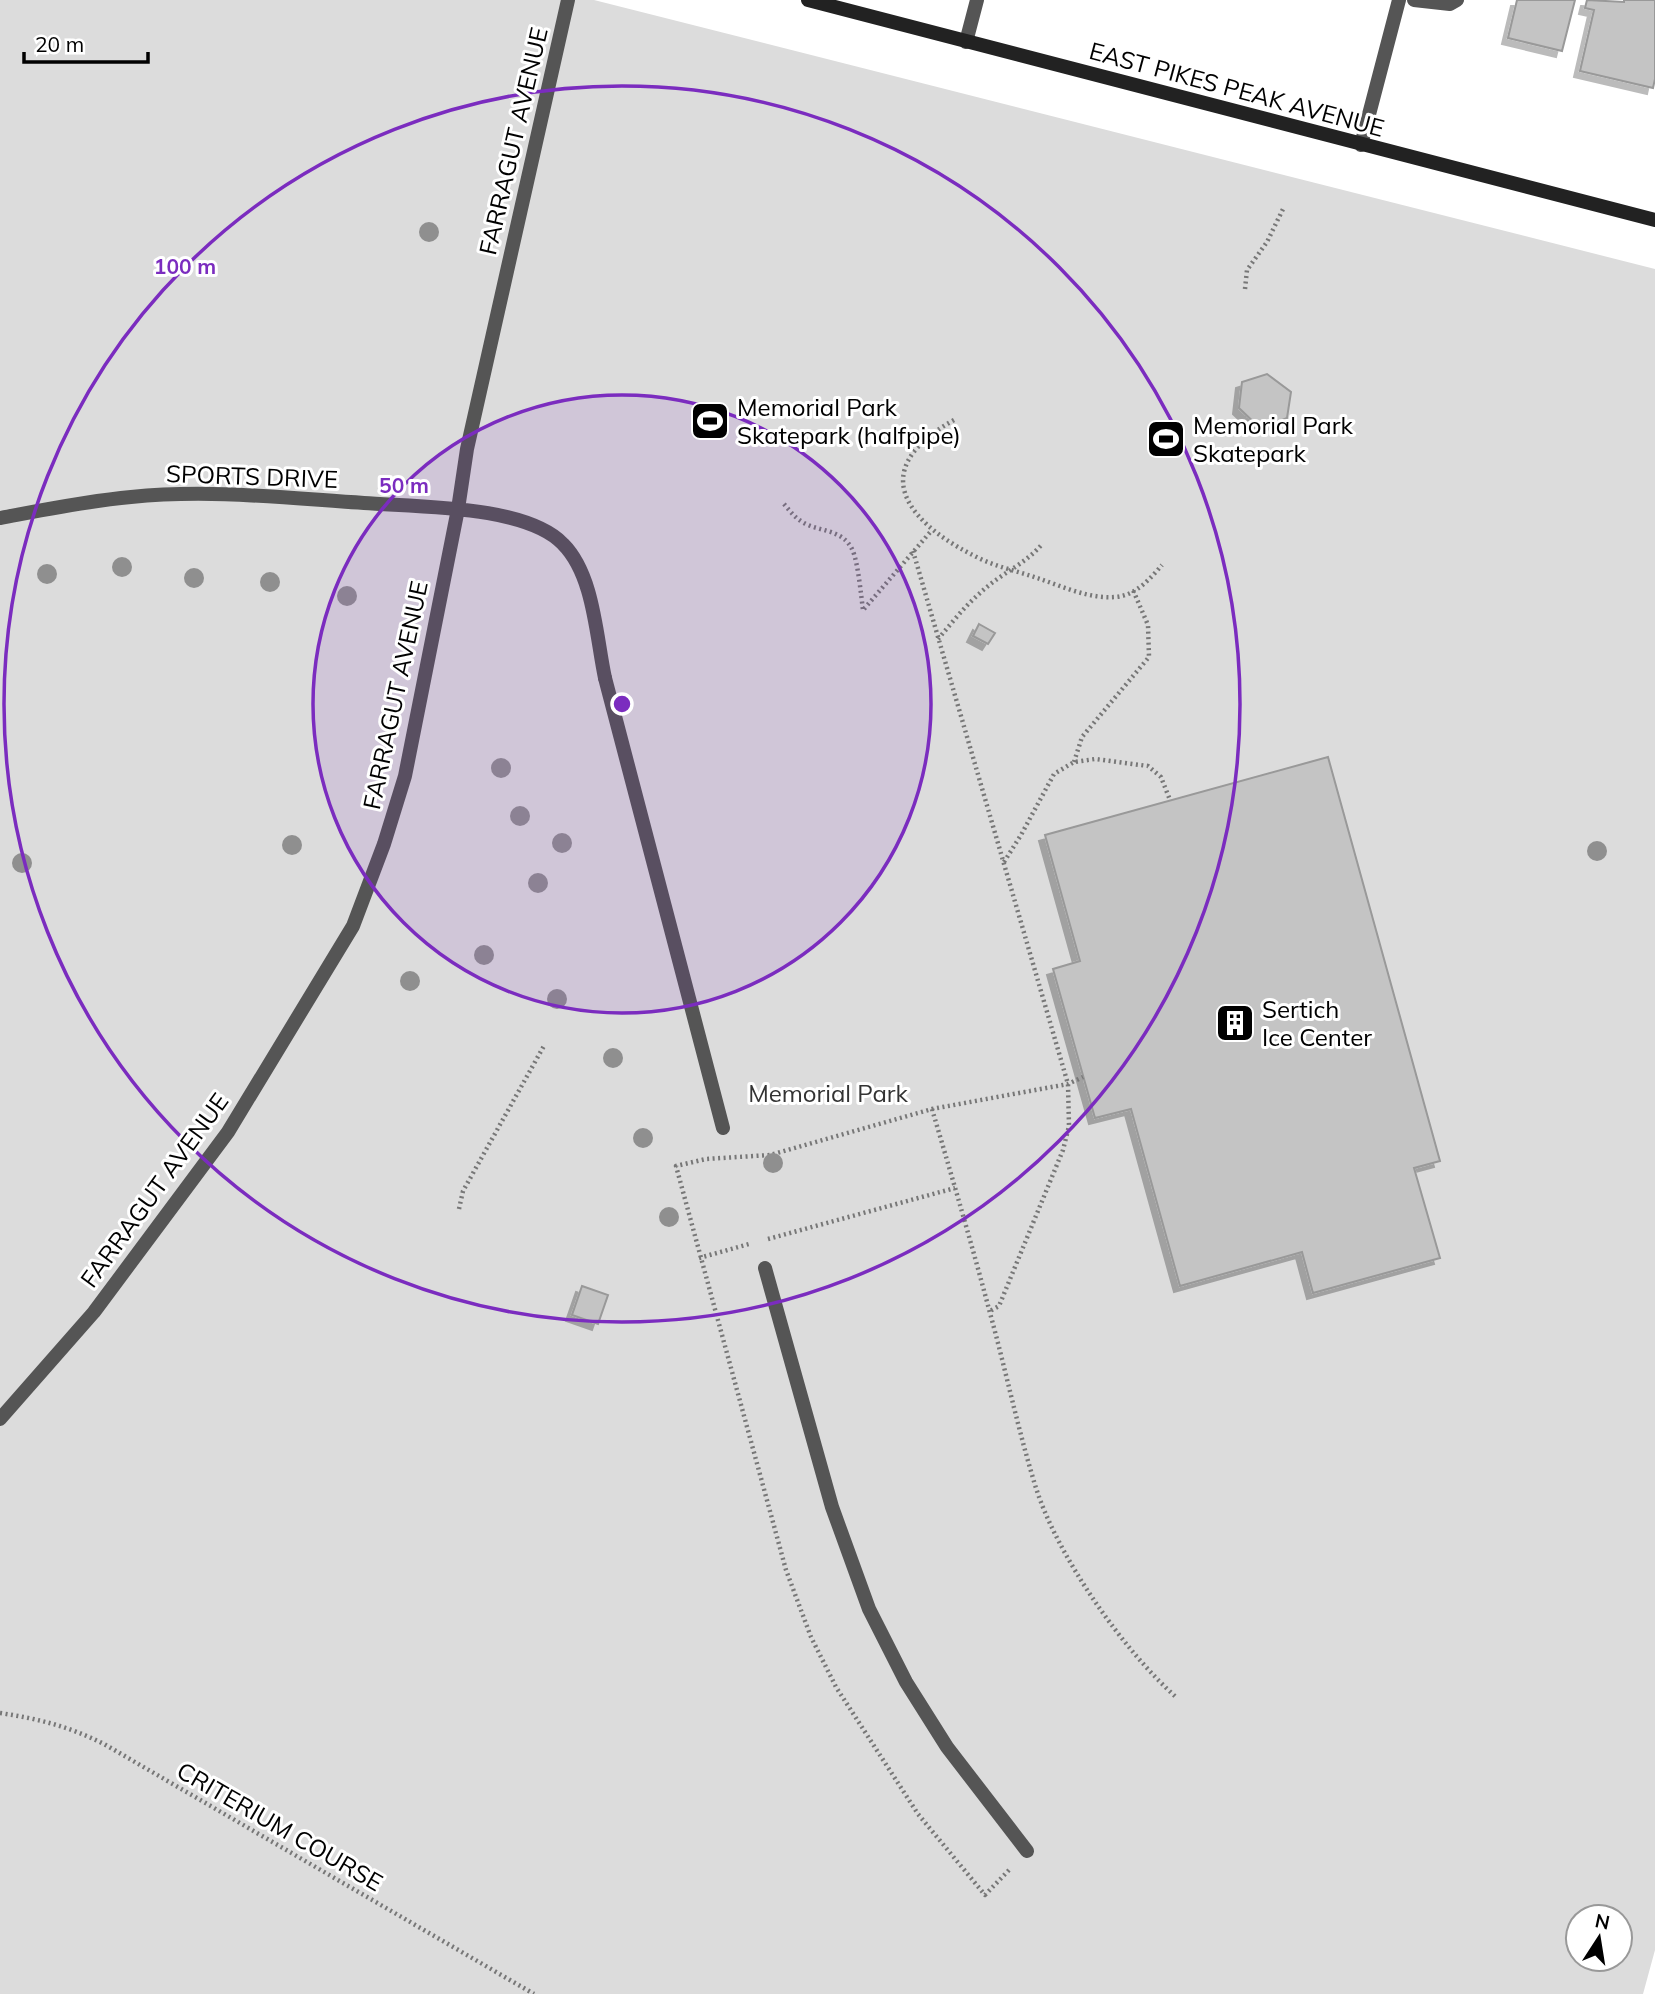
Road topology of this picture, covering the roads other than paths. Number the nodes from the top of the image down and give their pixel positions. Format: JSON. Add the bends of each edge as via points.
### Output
{"nodes":[{"id":1,"x":568,"y":0,"type":"edge"},
{"id":2,"x":808,"y":0,"type":"edge"},
{"id":3,"x":977,"y":0,"type":"edge"},
{"id":4,"x":1399,"y":0,"type":"edge"},
{"id":5,"x":1414,"y":0,"type":"edge"},
{"id":6,"x":1457,"y":0,"type":"edge"},
{"id":7,"x":967,"y":42,"type":"junction"},
{"id":8,"x":1361,"y":145,"type":"junction"},
{"id":9,"x":1655,"y":220,"type":"edge"},
{"id":10,"x":458,"y":509,"type":"junction"},
{"id":11,"x":0,"y":518,"type":"edge"},
{"id":12,"x":723,"y":1128,"type":"dead end"},
{"id":13,"x":765,"y":1268,"type":"dead end"},
{"id":14,"x":0,"y":1419,"type":"edge"},
{"id":15,"x":1027,"y":1852,"type":"dead end"}],
"edges":[{"from":1,"to":10,"type":"street","name":"FARRAGUT AVENUE","via":[[467,449]]},
{"from":2,"to":7,"type":"main road","name":"EAST PIKES PEAK AVENUE"},
{"from":3,"to":7,"type":"street"},
{"from":4,"to":8,"type":"street"},
{"from":5,"to":6,"type":"street","via":[[1450,4]]},
{"from":7,"to":8,"type":"main road","name":"EAST PIKES PEAK AVENUE"},
{"from":8,"to":9,"type":"main road","name":"EAST PIKES PEAK AVENUE"},
{"from":10,"to":11,"type":"street","name":"SPORTS DRIVE","via":[[195,493],[130,497]]},
{"from":10,"to":12,"type":"street","name":"SPORTS DRIVE","via":[[526,524],[561,541],[579,562]]},
{"from":10,"to":14,"type":"street","name":"FARRAGUT AVENUE","via":[[405,776],[353,926],[228,1132],[94,1312]]},
{"from":13,"to":15,"type":"street","via":[[832,1507],[869,1609],[906,1682],[947,1747]]}]}
